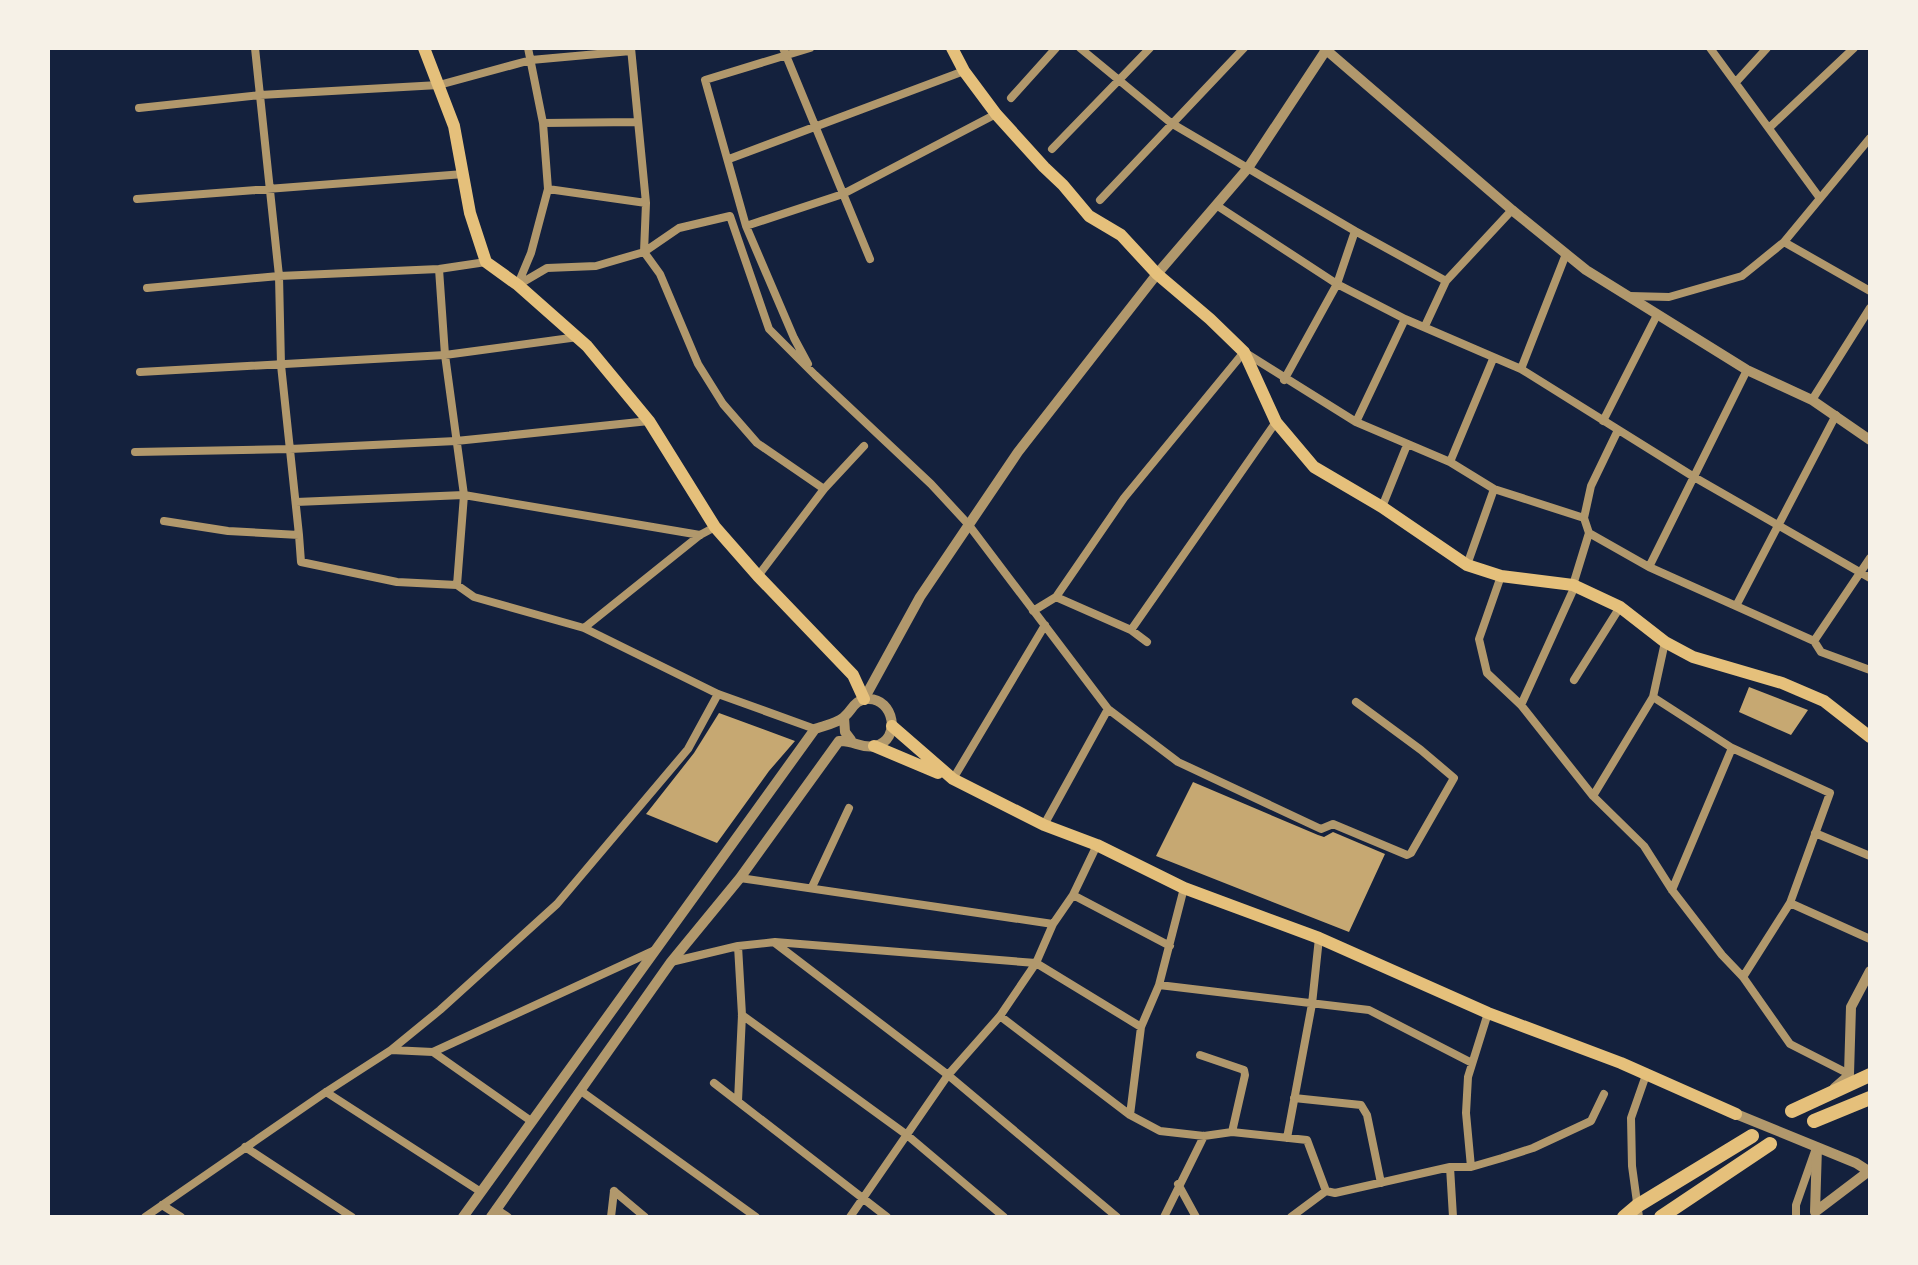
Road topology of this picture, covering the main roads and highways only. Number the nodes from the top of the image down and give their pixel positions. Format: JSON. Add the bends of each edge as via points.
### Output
{"nodes":[{"id":1,"x":424,"y":48,"type":"edge"},
{"id":2,"x":952,"y":48,"type":"edge"},
{"id":3,"x":864,"y":699,"type":"road end"},
{"id":4,"x":892,"y":726,"type":"road end"},
{"id":5,"x":1870,"y":737,"type":"edge"},
{"id":6,"x":874,"y":746,"type":"road end"},
{"id":7,"x":953,"y":779,"type":"junction"},
{"id":8,"x":1870,"y":1075,"type":"edge"},
{"id":9,"x":1870,"y":1098,"type":"edge"},
{"id":10,"x":1792,"y":1111,"type":"dead end"},
{"id":11,"x":1736,"y":1114,"type":"road end"},
{"id":12,"x":1814,"y":1121,"type":"dead end"},
{"id":13,"x":1752,"y":1136,"type":"dead end"},
{"id":14,"x":1770,"y":1144,"type":"dead end"},
{"id":15,"x":1638,"y":1212,"type":"edge"},
{"id":16,"x":1624,"y":1217,"type":"edge"},
{"id":17,"x":1661,"y":1217,"type":"edge"}],
"edges":[{"from":1,"to":3,"type":"main road","via":[[454,126],[470,213],[486,262],[578,337],[649,421],[715,527],[853,675]]},
{"from":2,"to":5,"type":"main road","via":[[996,114],[1089,216],[1121,235],[1244,352],[1276,422],[1314,467],[1467,565],[1501,576],[1574,585],[1620,607],[1693,657],[1824,701]]},
{"from":4,"to":7,"type":"main road"},
{"from":6,"to":7,"type":"main road"},
{"from":7,"to":11,"type":"main road","via":[[1184,888],[1319,938]]},
{"from":8,"to":10,"type":"main road"},
{"from":9,"to":12,"type":"main road"},
{"from":13,"to":15,"type":"main road"},
{"from":14,"to":17,"type":"main road"},
{"from":15,"to":16,"type":"main road"}]}
